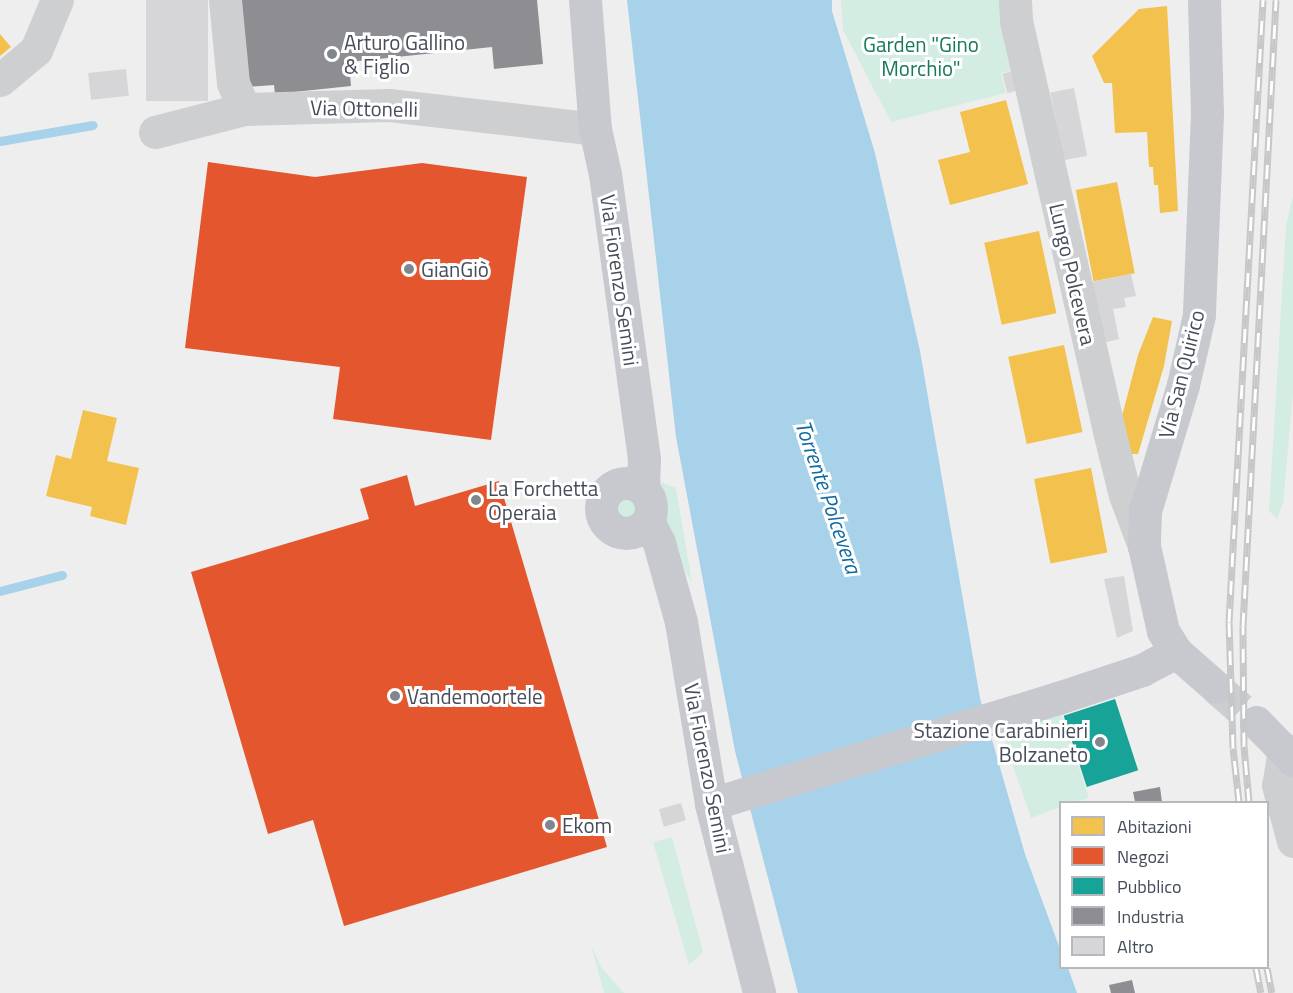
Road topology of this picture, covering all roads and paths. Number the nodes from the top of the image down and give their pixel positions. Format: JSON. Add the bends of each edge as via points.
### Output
{"nodes":[{"id":1,"x":57,"y":0,"type":"edge"},
{"id":2,"x":225,"y":0,"type":"edge"},
{"id":3,"x":585,"y":0,"type":"edge"},
{"id":4,"x":1015,"y":0,"type":"edge"},
{"id":5,"x":1204,"y":0,"type":"edge"},
{"id":6,"x":0,"y":80,"type":"edge"},
{"id":7,"x":244,"y":109,"type":"junction"},
{"id":8,"x":595,"y":129,"type":"junction"},
{"id":9,"x":155,"y":132,"type":"dead end"},
{"id":10,"x":640,"y":479,"type":"junction"},
{"id":11,"x":648,"y":531,"type":"junction"},
{"id":12,"x":1144,"y":546,"type":"junction"},
{"id":13,"x":1176,"y":652,"type":"junction"},
{"id":14,"x":1216,"y":687,"type":"tunnel mouth"},
{"id":15,"x":1256,"y":722,"type":"tunnel mouth"},
{"id":16,"x":1289,"y":755,"type":"edge"},
{"id":17,"x":711,"y":804,"type":"junction"},
{"id":18,"x":1293,"y":841,"type":"edge"},
{"id":19,"x":759,"y":993,"type":"edge"}],
"edges":[{"from":1,"to":6,"type":"street","via":[[36,50]]},
{"from":2,"to":7,"type":"street","via":[[233,82]]},
{"from":3,"to":8,"type":"main road","name":"Via Fiorenzo Semini"},
{"from":4,"to":12,"type":"street","name":"Lungo Polcevera","via":[[1016,21],[1109,430],[1125,495]]},
{"from":5,"to":12,"type":"main road","name":"Via San Quirico","via":[[1207,113],[1199,315],[1183,385],[1145,511]]},
{"from":7,"to":8,"type":"street","name":"Via Ottonelli","via":[[389,105]]},
{"from":7,"to":9,"type":"street","name":"Via Ottonelli"},
{"from":8,"to":10,"type":"main road","name":"Via Fiorenzo Semini","via":[[605,174]]},
{"from":10,"to":11,"type":"main road","name":"Via Fiorenzo Semini","via":[[651,504]]},
{"from":10,"to":11,"type":"main road","via":[[609,490],[601,512],[615,531]]},
{"from":11,"to":17,"type":"main road","name":"Via Fiorenzo Semini","via":[[681,622]]},
{"from":12,"to":13,"type":"main road","name":"Via San Quirico","via":[[1163,631]]},
{"from":13,"to":14,"type":"main road","name":"Via San Quirico"},
{"from":13,"to":17,"type":"main road","via":[[1142,670]]},
{"from":15,"to":16,"type":"main road"},
{"from":16,"to":18,"type":"street","via":[[1278,785]]},
{"from":17,"to":19,"type":"main road","name":"Via Fiorenzo Semini"}]}
